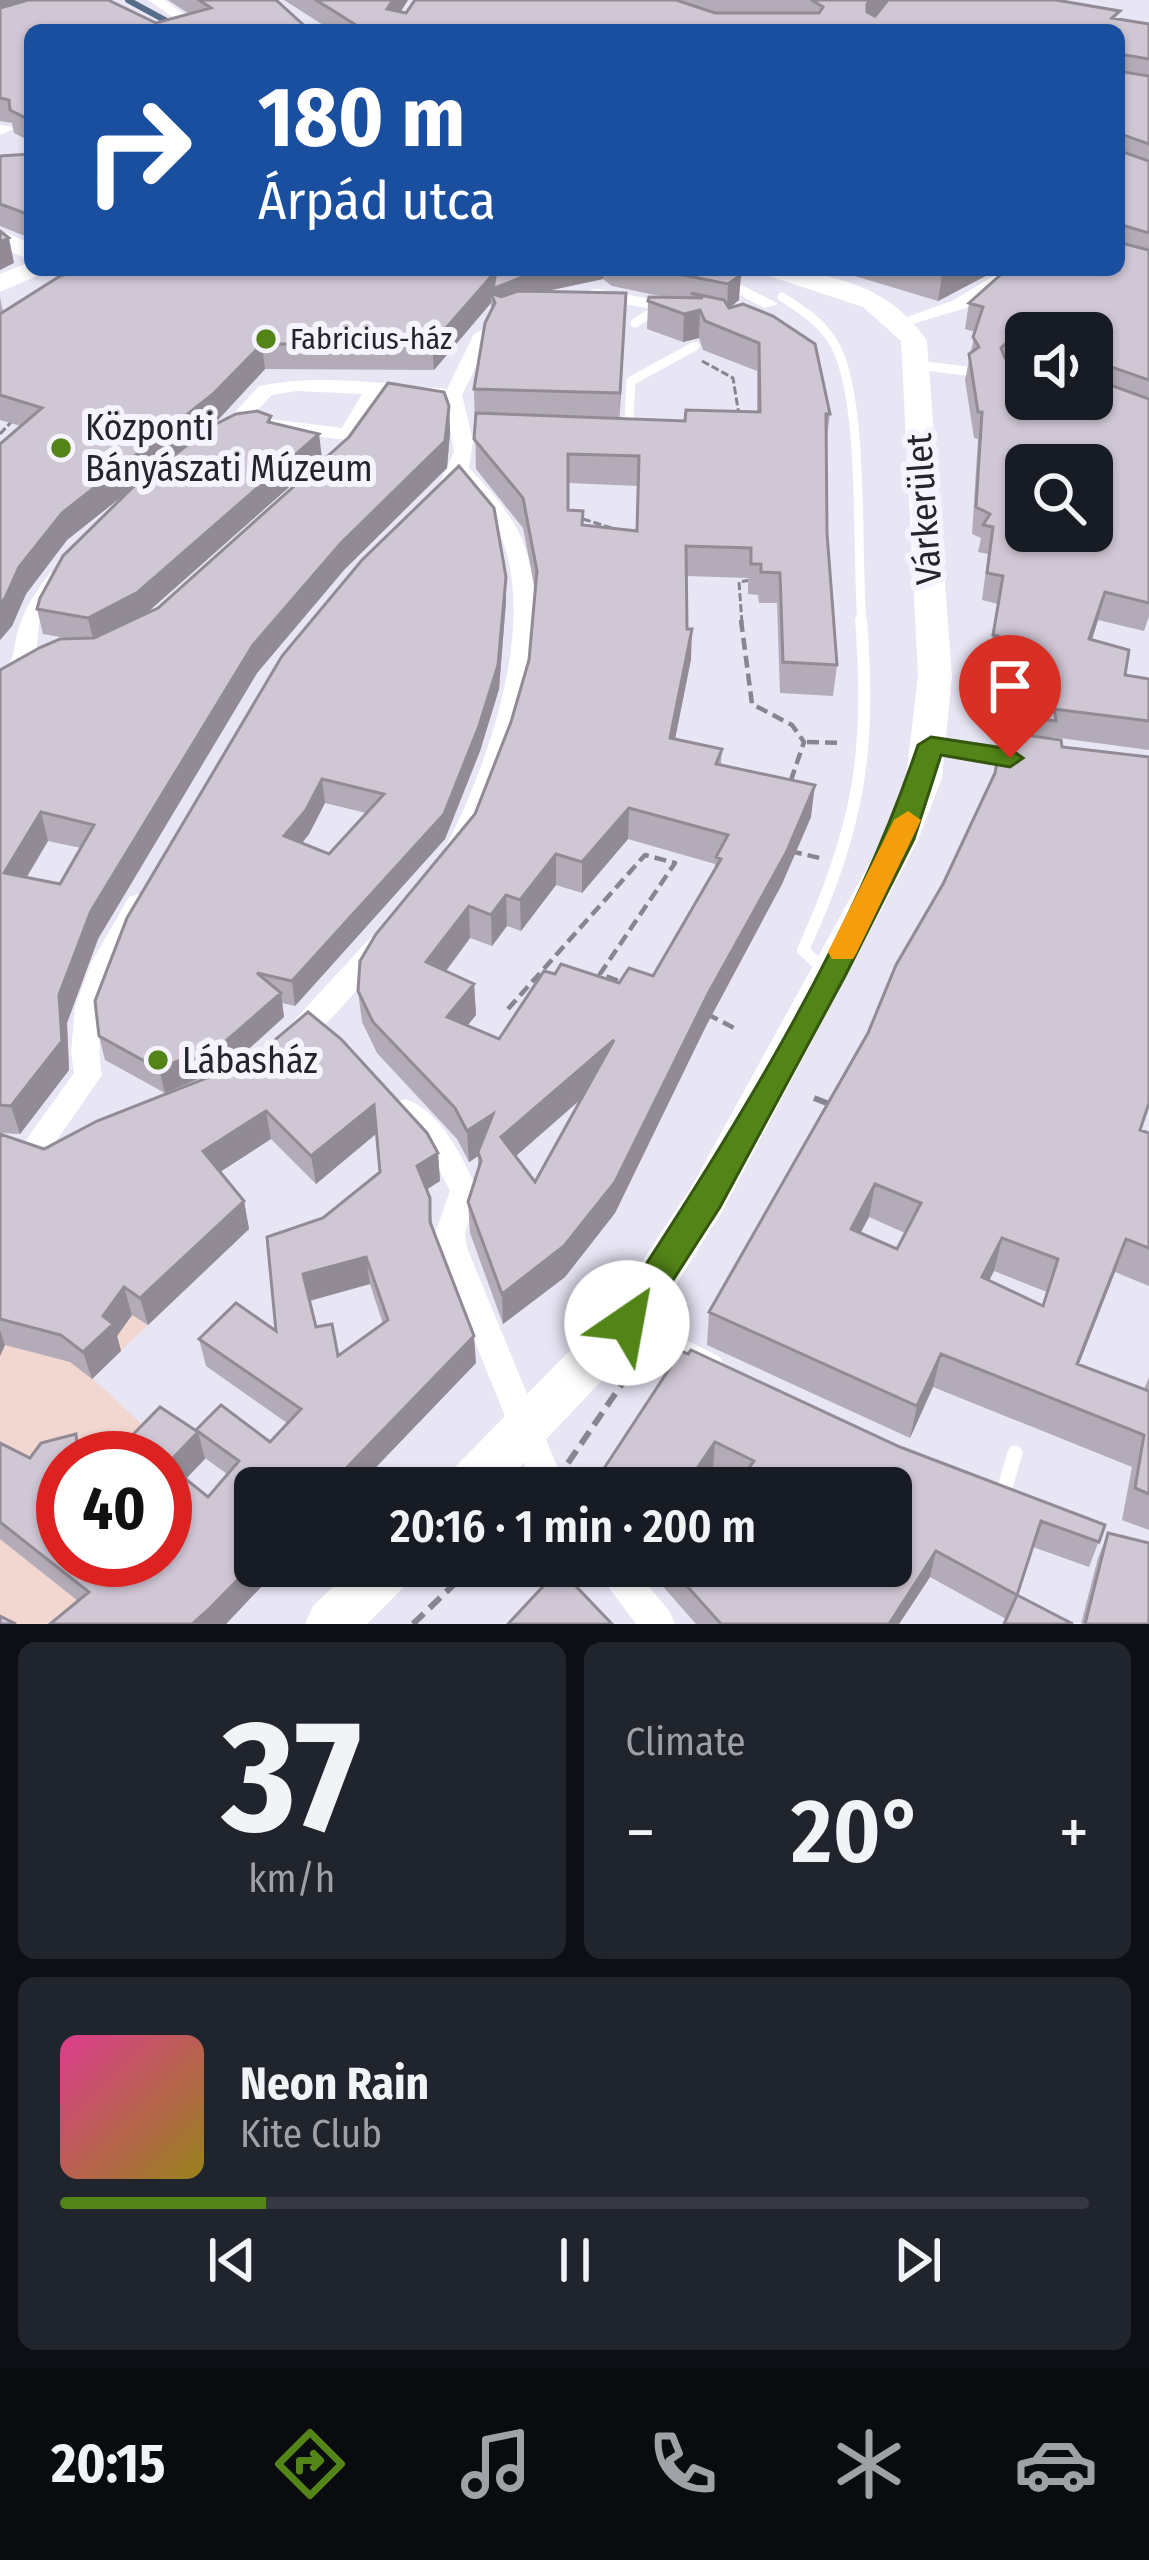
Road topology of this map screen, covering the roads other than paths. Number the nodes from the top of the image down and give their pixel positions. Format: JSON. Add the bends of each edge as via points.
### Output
{"nodes":[{"id":1,"x":155,"y":0,"type":"edge"},
{"id":2,"x":191,"y":24,"type":"edge"},
{"id":3,"x":715,"y":276,"type":"edge"},
{"id":4,"x":797,"y":276,"type":"edge"},
{"id":5,"x":1007,"y":276,"type":"edge"},
{"id":6,"x":811,"y":280,"type":"junction"},
{"id":7,"x":576,"y":295,"type":"edge"},
{"id":8,"x":776,"y":300,"type":"junction"},
{"id":9,"x":660,"y":307,"type":"junction"},
{"id":10,"x":701,"y":312,"type":"edge"},
{"id":11,"x":753,"y":315,"type":"edge"},
{"id":12,"x":902,"y":322,"type":"junction"},
{"id":13,"x":635,"y":323,"type":"dead end"},
{"id":14,"x":483,"y":334,"type":"edge"},
{"id":15,"x":691,"y":348,"type":"dead end"},
{"id":16,"x":915,"y":364,"type":"junction"},
{"id":17,"x":966,"y":371,"type":"edge"},
{"id":18,"x":374,"y":389,"type":"junction"},
{"id":19,"x":453,"y":395,"type":"junction"},
{"id":20,"x":464,"y":432,"type":"junction"},
{"id":21,"x":487,"y":433,"type":"edge"},
{"id":22,"x":348,"y":434,"type":"junction"},
{"id":23,"x":600,"y":434,"type":"edge"},
{"id":24,"x":628,"y":437,"type":"joint"},
{"id":25,"x":340,"y":456,"type":"edge"},
{"id":26,"x":460,"y":471,"type":"junction"},
{"id":27,"x":429,"y":502,"type":"edge"},
{"id":28,"x":76,"y":554,"type":"edge"},
{"id":29,"x":16,"y":639,"type":"edge"},
{"id":30,"x":55,"y":658,"type":"edge"},
{"id":31,"x":0,"y":687,"type":"edge"},
{"id":32,"x":931,"y":745,"type":"junction"},
{"id":33,"x":1048,"y":764,"type":"edge"},
{"id":34,"x":446,"y":861,"type":"edge"},
{"id":35,"x":147,"y":886,"type":"edge"},
{"id":36,"x":390,"y":931,"type":"edge"},
{"id":37,"x":830,"y":976,"type":"junction"},
{"id":38,"x":273,"y":1052,"type":"edge"},
{"id":39,"x":384,"y":1090,"type":"edge"},
{"id":40,"x":45,"y":1148,"type":"edge"},
{"id":41,"x":627,"y":1323,"type":"junction"},
{"id":42,"x":747,"y":1385,"type":"edge"},
{"id":43,"x":529,"y":1428,"type":"junction"},
{"id":44,"x":1015,"y":1453,"type":"dead end"},
{"id":45,"x":489,"y":1467,"type":"edge"},
{"id":46,"x":543,"y":1467,"type":"edge"},
{"id":47,"x":965,"y":1482,"type":"edge"},
{"id":48,"x":1012,"y":1501,"type":"joint"},
{"id":49,"x":369,"y":1587,"type":"edge"},
{"id":50,"x":627,"y":1587,"type":"edge"},
{"id":51,"x":331,"y":1624,"type":"edge"},
{"id":52,"x":658,"y":1624,"type":"edge"}],
"edges":[{"from":1,"to":2,"type":"street"},
{"from":3,"to":8,"type":"street"},
{"from":4,"to":6,"type":"street"},
{"from":5,"to":12,"type":"street","via":[[940,313]]},
{"from":6,"to":8,"type":"lane"},
{"from":6,"to":12,"type":"street"},
{"from":7,"to":9,"type":"street"},
{"from":8,"to":11,"type":"lane"},
{"from":8,"to":37,"type":"lane","via":[[818,321],[837,349],[852,453],[861,783],[843,863],[803,950]]},
{"from":9,"to":10,"type":"street"},
{"from":9,"to":13,"type":"lane"},
{"from":12,"to":16,"type":"street","name":"Várkerület"},
{"from":14,"to":19,"type":"street"},
{"from":15,"to":24,"type":"lane","via":[[632,382]]},
{"from":16,"to":17,"type":"lane"},
{"from":16,"to":32,"type":"street","name":"Várkerület"},
{"from":18,"to":19,"type":"street"},
{"from":18,"to":22,"type":"street"},
{"from":18,"to":22,"type":"street","via":[[266,390],[222,433],[257,424]]},
{"from":19,"to":20,"type":"street"},
{"from":20,"to":21,"type":"street"},
{"from":20,"to":26,"type":"street"},
{"from":22,"to":25,"type":"street"},
{"from":23,"to":24,"type":"street"},
{"from":26,"to":27,"type":"street"},
{"from":26,"to":34,"type":"street","via":[[509,529],[522,602],[514,690],[488,775]]},
{"from":28,"to":29,"type":"street"},
{"from":29,"to":30,"type":"street"},
{"from":29,"to":31,"type":"street"},
{"from":32,"to":33,"type":"street"},
{"from":32,"to":37,"type":"street","name":"Várkerület","via":[[900,839]]},
{"from":35,"to":40,"type":"street","via":[[94,989],[84,1024],[88,1075]]},
{"from":36,"to":38,"type":"street","via":[[325,1023]]},
{"from":37,"to":41,"type":"street","name":"Várkerület","via":[[708,1197]]},
{"from":39,"to":43,"type":"street","via":[[444,1150],[464,1191],[452,1247]]},
{"from":41,"to":42,"type":"street"},
{"from":41,"to":43,"type":"street","name":"Várkerület"},
{"from":43,"to":45,"type":"street","name":"Várkerület"},
{"from":43,"to":46,"type":"street"},
{"from":44,"to":48,"type":"lane"},
{"from":47,"to":48,"type":"street"},
{"from":49,"to":51,"type":"street"},
{"from":50,"to":52,"type":"street"}]}
